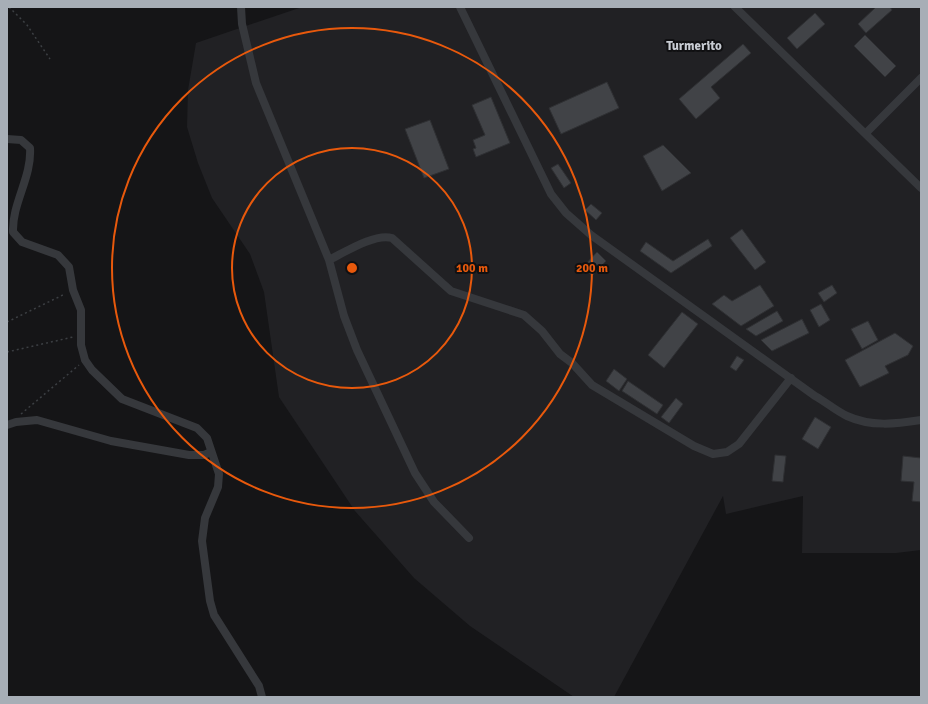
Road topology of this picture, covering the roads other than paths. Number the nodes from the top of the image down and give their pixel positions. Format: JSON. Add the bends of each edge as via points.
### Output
{"nodes":[{"id":1,"x":242,"y":7,"type":"edge"},
{"id":2,"x":460,"y":7,"type":"edge"},
{"id":3,"x":735,"y":7,"type":"edge"},
{"id":4,"x":921,"y":78,"type":"edge"},
{"id":5,"x":866,"y":133,"type":"junction"},
{"id":6,"x":7,"y":139,"type":"edge"},
{"id":7,"x":921,"y":188,"type":"edge"},
{"id":8,"x":329,"y":260,"type":"junction"},
{"id":9,"x":791,"y":378,"type":"junction"},
{"id":10,"x":921,"y":420,"type":"edge"},
{"id":11,"x":7,"y":425,"type":"edge"},
{"id":12,"x":211,"y":452,"type":"junction"},
{"id":13,"x":469,"y":538,"type":"dead end"},
{"id":14,"x":262,"y":697,"type":"edge"}],
"edges":[{"from":1,"to":8,"type":"street","via":[[242,24],[256,83]]},
{"from":2,"to":9,"type":"street","via":[[544,181],[566,213],[591,235]]},
{"from":3,"to":5,"type":"street"},
{"from":4,"to":5,"type":"street"},
{"from":5,"to":7,"type":"street"},
{"from":6,"to":12,"type":"street","via":[[21,140],[30,148],[31,162],[13,219],[13,232],[22,242],[58,255],[69,267],[72,290],[81,310],[85,360],[122,399],[197,428],[207,438]]},
{"from":8,"to":9,"type":"street","via":[[374,239],[392,238],[451,291],[524,315],[542,330],[560,354],[592,384],[694,446],[713,454],[727,452],[739,444]]},
{"from":8,"to":13,"type":"street","via":[[349,330],[414,473],[434,502]]},
{"from":9,"to":10,"type":"street","via":[[847,416],[861,421],[893,425]]},
{"from":11,"to":12,"type":"street","via":[[37,420],[111,441],[188,455],[204,455]]},
{"from":12,"to":14,"type":"street","via":[[219,474],[218,487],[205,518],[202,541],[210,601],[214,615],[259,686]]}]}
